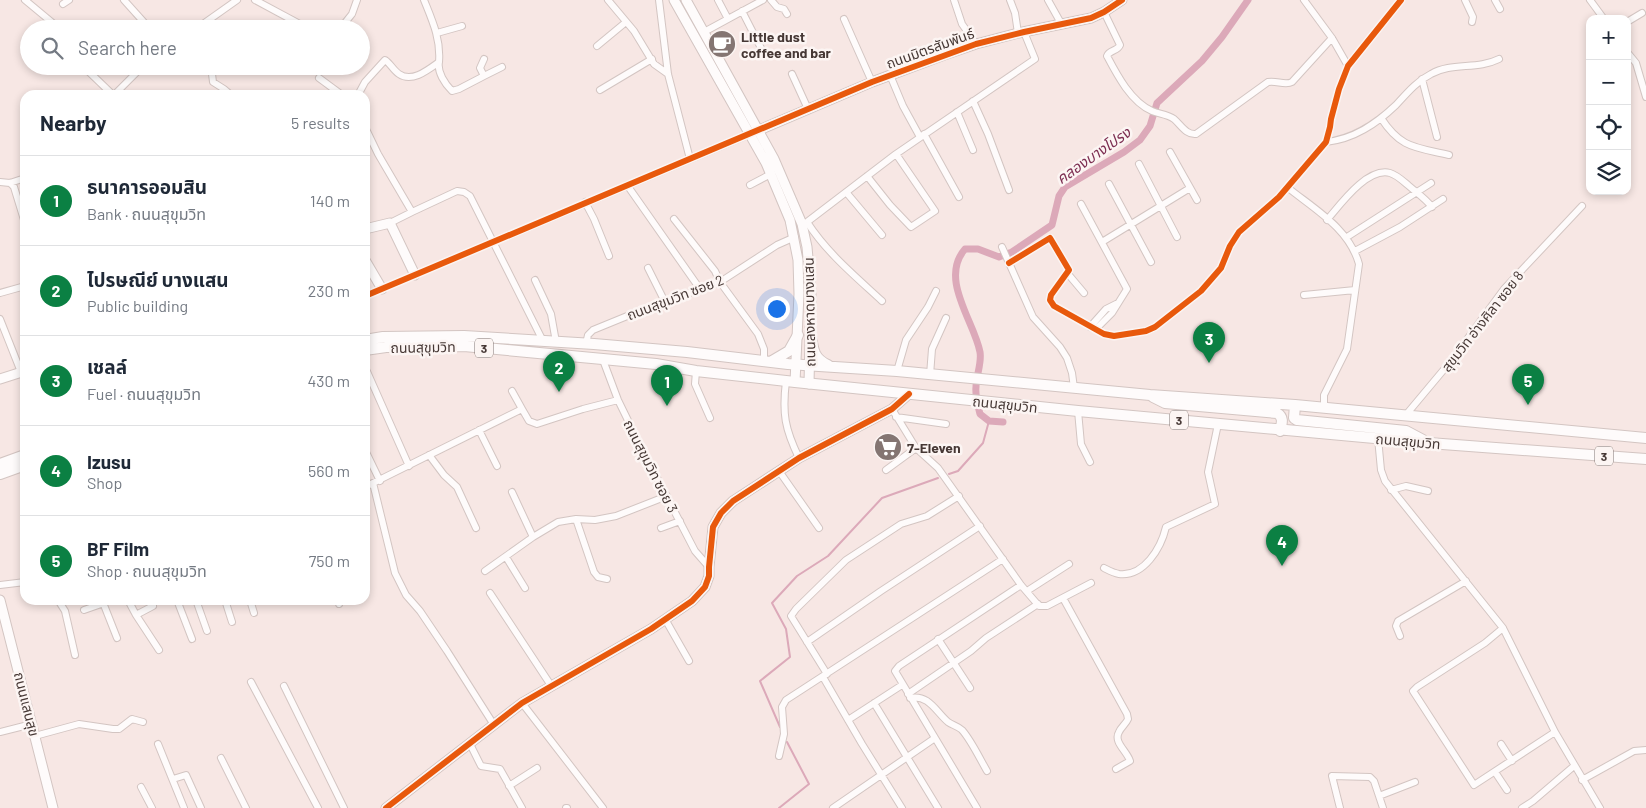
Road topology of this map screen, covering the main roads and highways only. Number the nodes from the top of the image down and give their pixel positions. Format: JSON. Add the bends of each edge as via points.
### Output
{"nodes":[{"id":1,"x":798,"y":335,"type":"road end"},
{"id":2,"x":811,"y":336,"type":"road end"},
{"id":3,"x":370,"y":339,"type":"edge"},
{"id":4,"x":370,"y":349,"type":"edge"},
{"id":5,"x":768,"y":361,"type":"junction"},
{"id":6,"x":832,"y":367,"type":"junction"},
{"id":7,"x":1150,"y":395,"type":"junction"},
{"id":8,"x":1295,"y":405,"type":"junction"},
{"id":9,"x":1280,"y":430,"type":"junction"},
{"id":10,"x":1646,"y":438,"type":"edge"},
{"id":11,"x":1429,"y":443,"type":"junction"},
{"id":12,"x":1561,"y":452,"type":"junction"},
{"id":13,"x":20,"y":457,"type":"edge"},
{"id":14,"x":1646,"y":459,"type":"edge"},
{"id":15,"x":0,"y":464,"type":"edge"},
{"id":16,"x":1646,"y":466,"type":"edge"},
{"id":17,"x":20,"y":467,"type":"edge"},
{"id":18,"x":0,"y":474,"type":"edge"}],
"edges":[{"from":1,"to":5,"type":"main road","via":[[789,351]]},
{"from":2,"to":6,"type":"main road","via":[[814,354]]},
{"from":3,"to":5,"type":"main road","name":"ถนนสุขุมวิท","number":"3","via":[[446,336],[543,341]]},
{"from":4,"to":9,"type":"main road","name":"ถนนสุขุมวิท","number":"3","via":[[464,346],[656,364],[962,400]]},
{"from":5,"to":6,"type":"main road","name":"ถนนสุขุมวิท","number":"3"},
{"from":6,"to":7,"type":"main road","name":"ถนนสุขุมวิท","number":"3"},
{"from":7,"to":8,"type":"main road","name":"ถนนสุขุมวิท","number":"3"},
{"from":7,"to":9,"type":"main road","via":[[1165,403],[1277,413],[1282,418]]},
{"from":8,"to":10,"type":"main road","name":"ถนนสุขุมวิท","number":"3"},
{"from":8,"to":11,"type":"main road","via":[[1293,414],[1298,420],[1406,431]]},
{"from":9,"to":11,"type":"main road","name":"ถนนสุขุมวิท","number":"3"},
{"from":11,"to":12,"type":"main road","name":"ถนนสุขุมวิท","number":"3"},
{"from":12,"to":14,"type":"main road","name":"ถนนสุขุมวิท","number":"3"},
{"from":12,"to":16,"type":"main road"},
{"from":13,"to":15,"type":"main road"},
{"from":17,"to":18,"type":"main road"}]}
